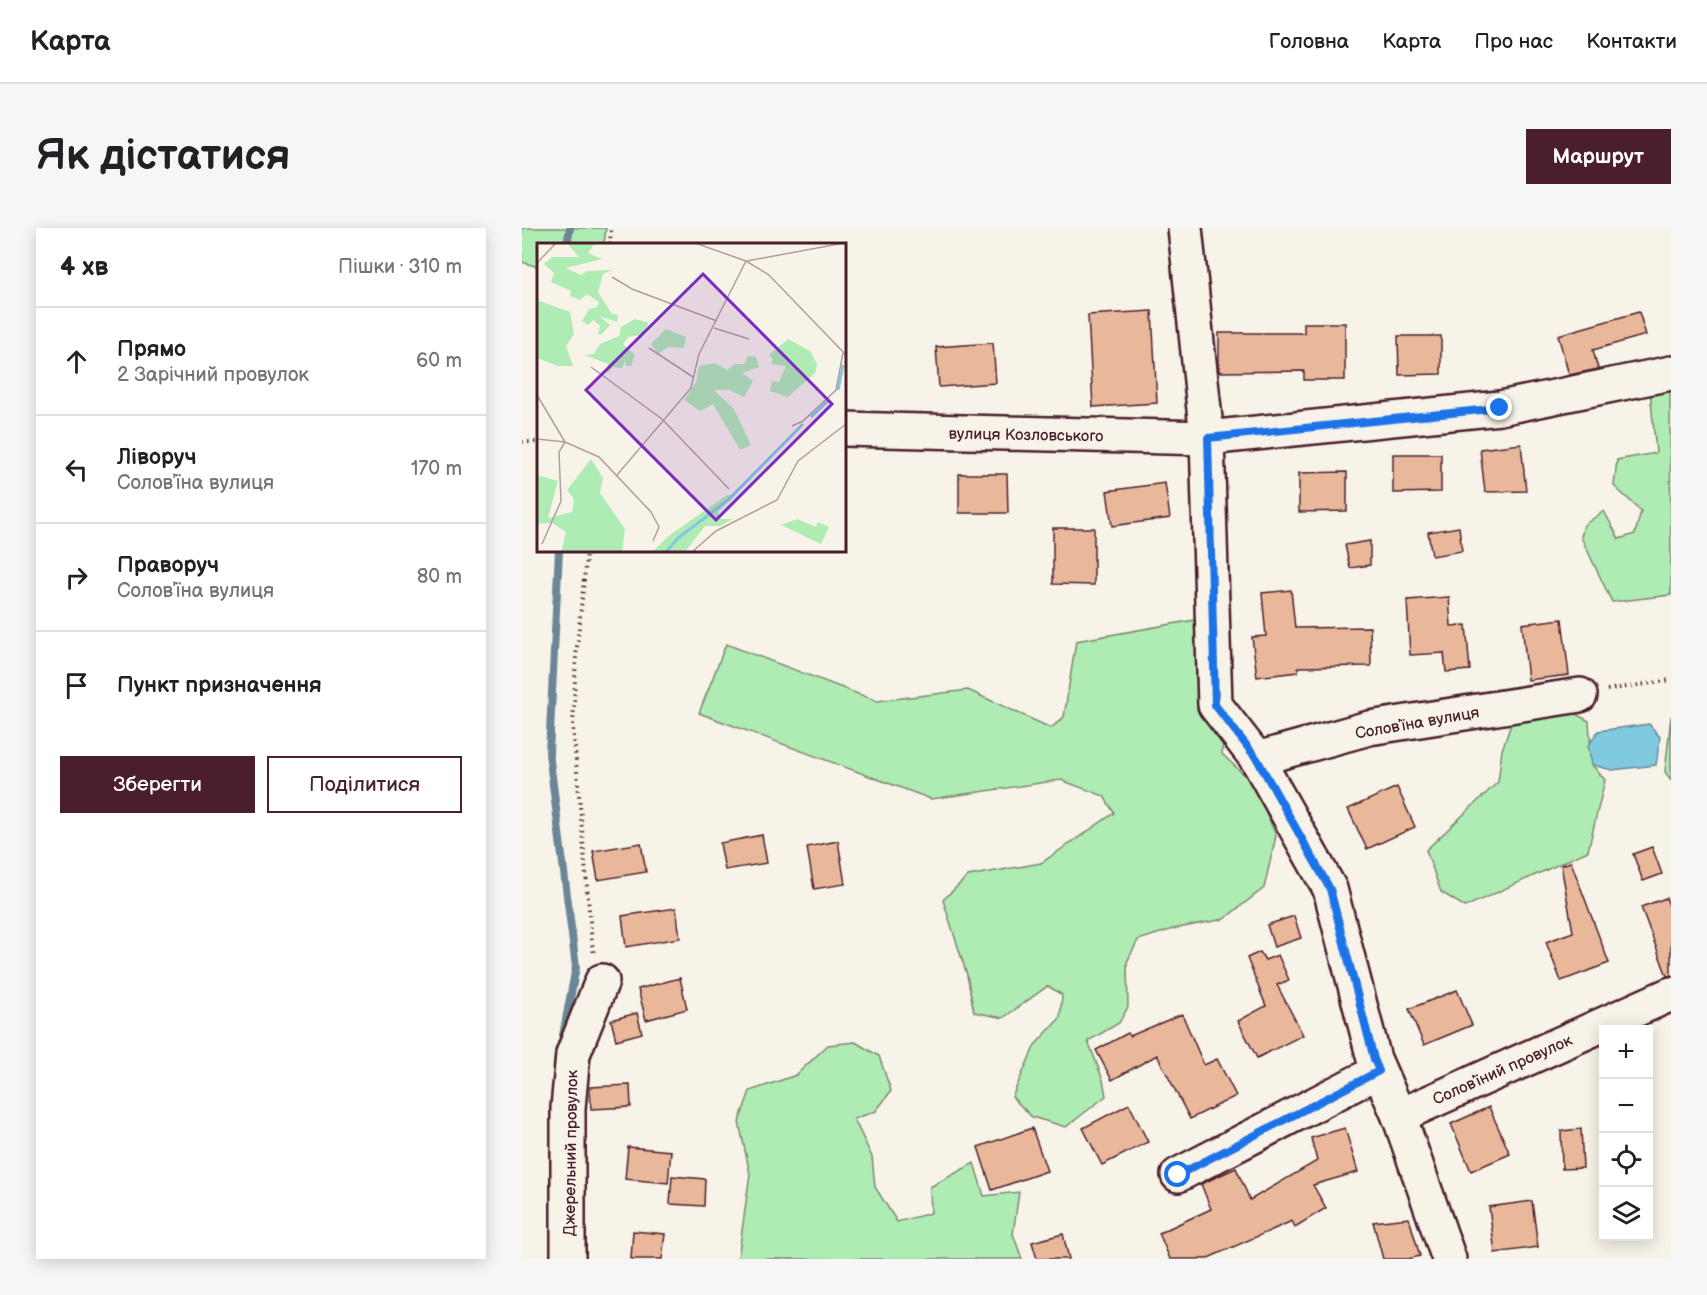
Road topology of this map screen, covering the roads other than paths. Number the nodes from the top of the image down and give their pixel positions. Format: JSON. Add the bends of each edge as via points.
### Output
{"nodes":[{"id":1,"x":1185,"y":228,"type":"edge"},
{"id":2,"x":1671,"y":373,"type":"edge"},
{"id":3,"x":846,"y":429,"type":"edge"},
{"id":4,"x":1208,"y":438,"type":"junction"},
{"id":5,"x":1580,"y":695,"type":"road end"},
{"id":6,"x":1257,"y":759,"type":"junction"},
{"id":7,"x":602,"y":981,"type":"road end"},
{"id":8,"x":1671,"y":994,"type":"edge"},
{"id":9,"x":1379,"y":1071,"type":"junction"},
{"id":10,"x":1399,"y":1116,"type":"junction"},
{"id":11,"x":1178,"y":1175,"type":"dead end"},
{"id":12,"x":568,"y":1259,"type":"edge"},
{"id":13,"x":1449,"y":1259,"type":"edge"}],
"edges":[{"from":1,"to":4,"type":"street"},
{"from":2,"to":4,"type":"street","via":[[1500,408]]},
{"from":3,"to":4,"type":"street","name":"вулиця Козловського"},
{"from":4,"to":6,"type":"street","via":[[1215,705]]},
{"from":5,"to":6,"type":"street","name":"Соловʼїна вулиця","via":[[1369,728]]},
{"from":6,"to":9,"type":"street","via":[[1330,889]]},
{"from":7,"to":12,"type":"street","name":"Джерельний провулок","via":[[573,1054],[568,1108]]},
{"from":8,"to":10,"type":"street","name":"Соловʼїний провулок"},
{"from":9,"to":10,"type":"street"},
{"from":9,"to":11,"type":"street"},
{"from":10,"to":13,"type":"street"}]}
